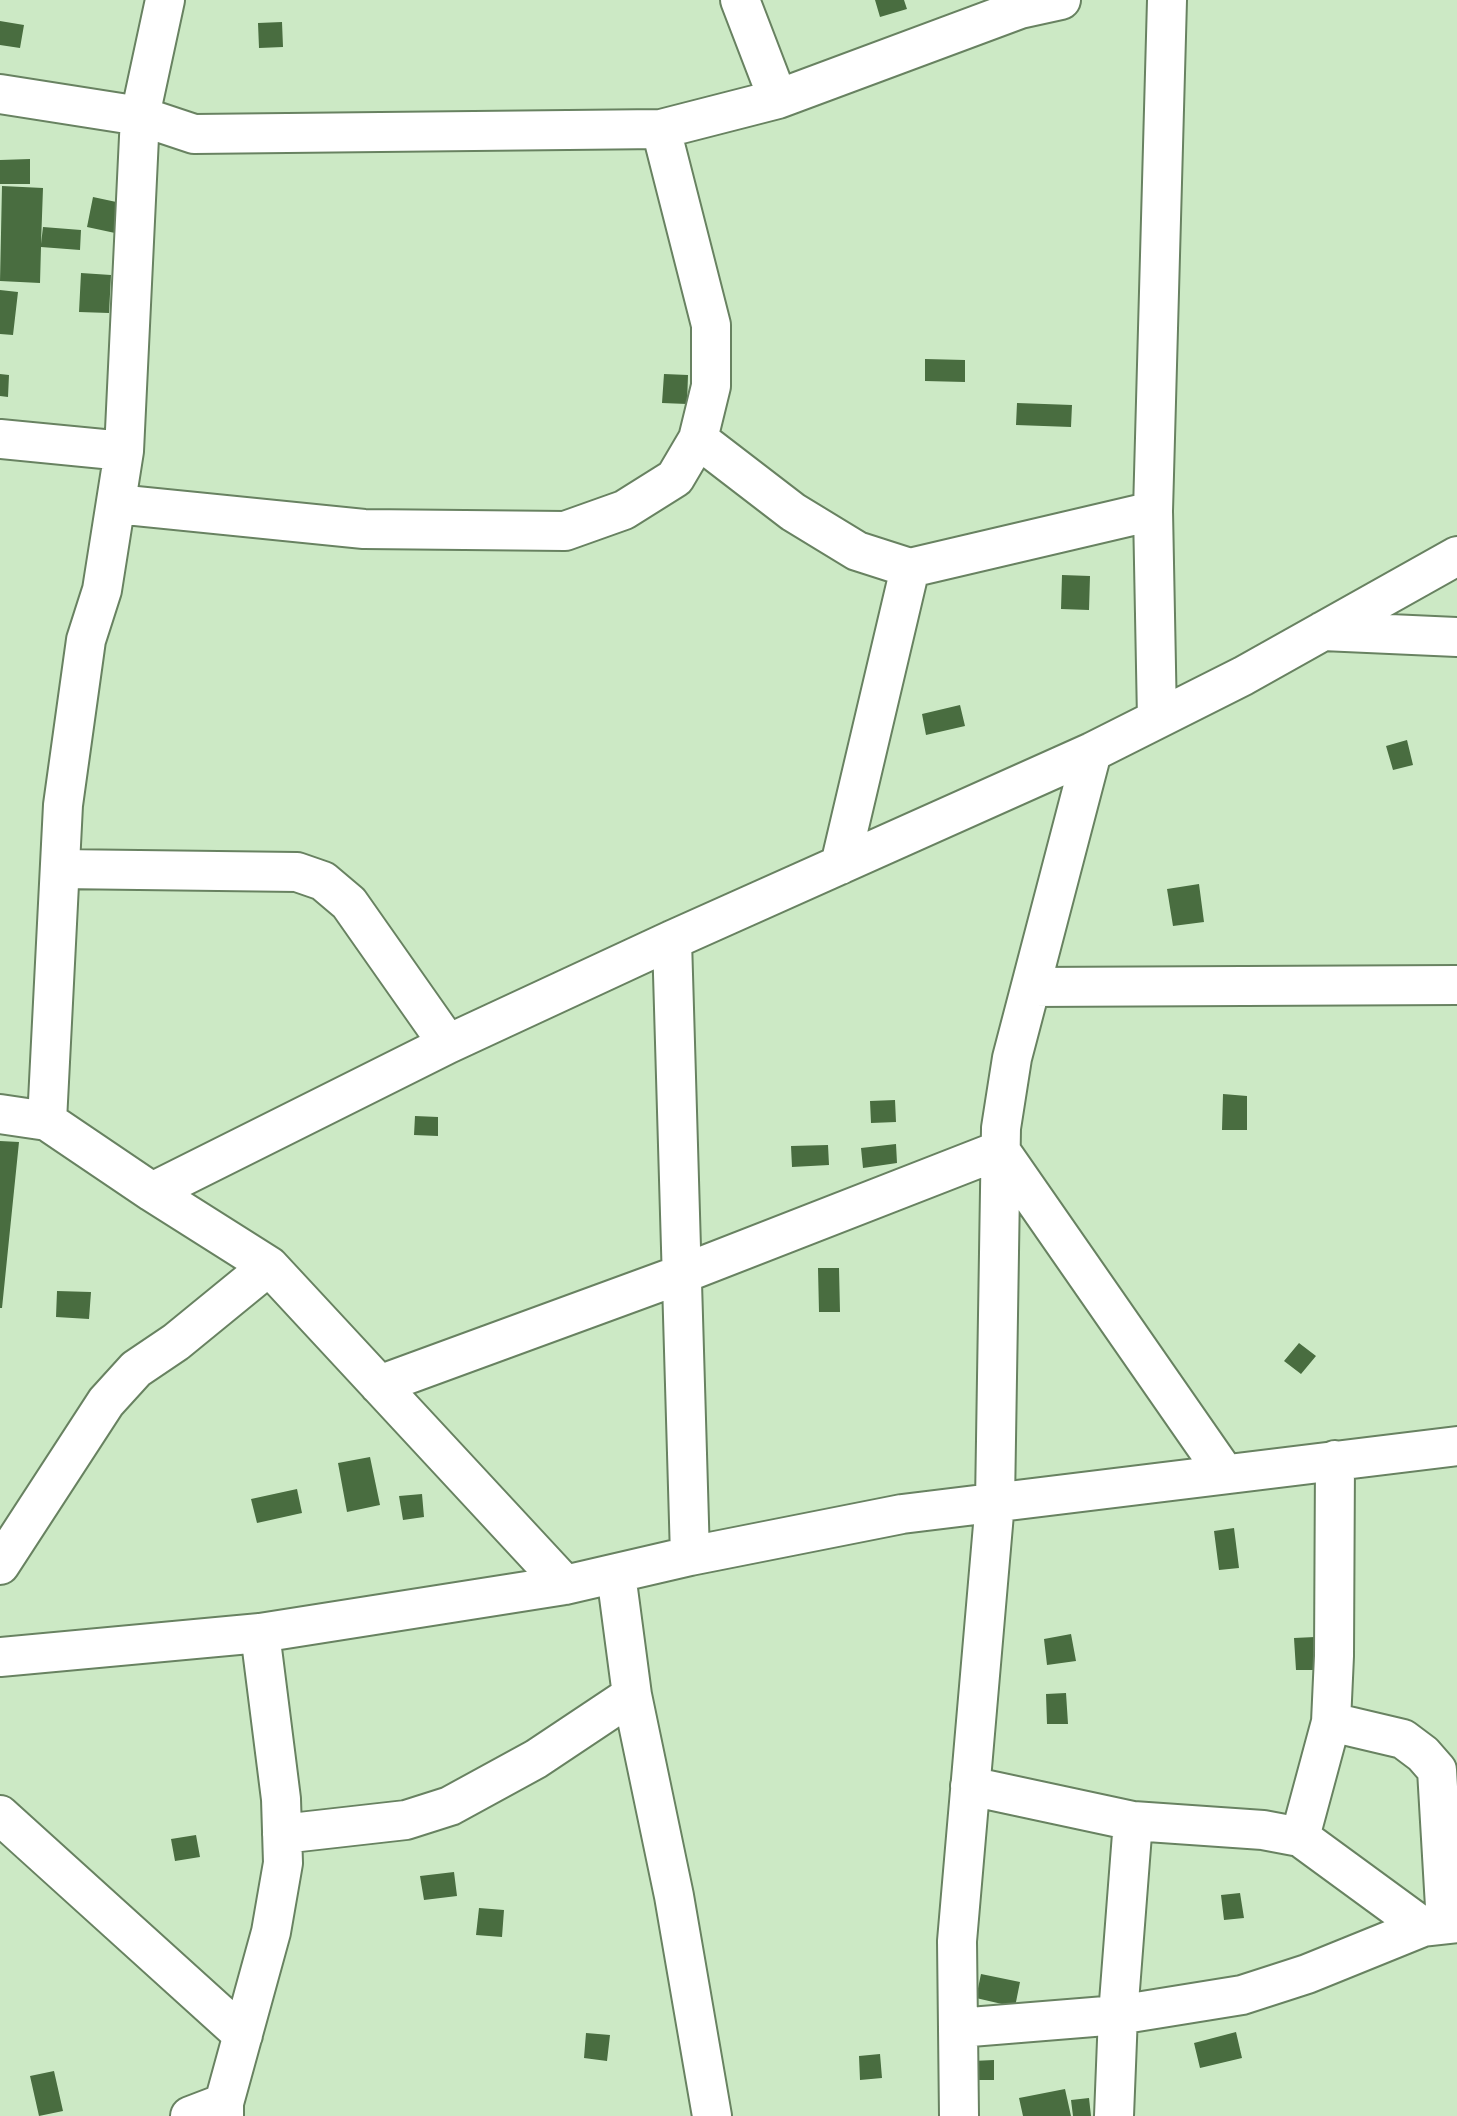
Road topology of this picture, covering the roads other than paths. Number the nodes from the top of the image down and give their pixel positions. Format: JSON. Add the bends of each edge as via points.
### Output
{"nodes":[{"id":1,"x":165,"y":0,"type":"edge"},
{"id":2,"x":740,"y":0,"type":"edge"},
{"id":3,"x":1061,"y":0,"type":"edge"},
{"id":4,"x":1167,"y":0,"type":"edge"},
{"id":5,"x":0,"y":94,"type":"edge"},
{"id":6,"x":778,"y":99,"type":"junction"},
{"id":7,"x":140,"y":116,"type":"junction"},
{"id":8,"x":661,"y":129,"type":"junction"},
{"id":9,"x":0,"y":439,"type":"edge"},
{"id":10,"x":698,"y":439,"type":"junction"},
{"id":11,"x":124,"y":452,"type":"junction"},
{"id":12,"x":116,"y":504,"type":"junction"},
{"id":13,"x":1153,"y":511,"type":"junction"},
{"id":14,"x":1457,"y":556,"type":"edge"},
{"id":15,"x":910,"y":568,"type":"junction"},
{"id":16,"x":1323,"y":631,"type":"junction"},
{"id":17,"x":1457,"y":637,"type":"edge"},
{"id":18,"x":1157,"y":719,"type":"junction"},
{"id":19,"x":1092,"y":752,"type":"junction"},
{"id":20,"x":840,"y":865,"type":"junction"},
{"id":21,"x":60,"y":869,"type":"junction"},
{"id":22,"x":672,"y":940,"type":"junction"},
{"id":23,"x":1457,"y":985,"type":"edge"},
{"id":24,"x":1031,"y":987,"type":"junction"},
{"id":25,"x":448,"y":1044,"type":"junction"},
{"id":26,"x":0,"y":1114,"type":"edge"},
{"id":27,"x":47,"y":1121,"type":"junction"},
{"id":28,"x":1000,"y":1150,"type":"junction"},
{"id":29,"x":152,"y":1192,"type":"junction"},
{"id":30,"x":269,"y":1266,"type":"junction"},
{"id":31,"x":682,"y":1274,"type":"junction"},
{"id":32,"x":379,"y":1385,"type":"junction"},
{"id":33,"x":1457,"y":1446,"type":"edge"},
{"id":34,"x":1335,"y":1460,"type":"junction"},
{"id":35,"x":1224,"y":1474,"type":"junction"},
{"id":36,"x":995,"y":1502,"type":"junction"},
{"id":37,"x":690,"y":1556,"type":"junction"},
{"id":38,"x":0,"y":1565,"type":"edge"},
{"id":39,"x":616,"y":1574,"type":"junction"},
{"id":40,"x":565,"y":1585,"type":"junction"},
{"id":41,"x":260,"y":1633,"type":"junction"},
{"id":42,"x":0,"y":1657,"type":"edge"},
{"id":43,"x":632,"y":1695,"type":"junction"},
{"id":44,"x":1331,"y":1722,"type":"junction"},
{"id":45,"x":971,"y":1786,"type":"junction"},
{"id":46,"x":0,"y":1815,"type":"edge"},
{"id":47,"x":1133,"y":1821,"type":"junction"},
{"id":48,"x":282,"y":1834,"type":"junction"},
{"id":49,"x":1300,"y":1837,"type":"junction"},
{"id":50,"x":1442,"y":1925,"type":"edge"},
{"id":51,"x":1118,"y":2015,"type":"junction"},
{"id":52,"x":958,"y":2028,"type":"junction"},
{"id":53,"x":243,"y":2035,"type":"junction"},
{"id":54,"x":212,"y":2112,"type":"edge"},
{"id":55,"x":712,"y":2116,"type":"edge"},
{"id":56,"x":959,"y":2116,"type":"edge"},
{"id":57,"x":1114,"y":2116,"type":"edge"}],
"edges":[{"from":1,"to":7,"type":"street"},
{"from":2,"to":6,"type":"street"},
{"from":3,"to":6,"type":"street","via":[[1020,9]]},
{"from":4,"to":13,"type":"street"},
{"from":5,"to":7,"type":"street"},
{"from":6,"to":8,"type":"street"},
{"from":7,"to":8,"type":"street","via":[[194,134]]},
{"from":7,"to":11,"type":"street"},
{"from":8,"to":10,"type":"street","via":[[711,326],[711,386]]},
{"from":9,"to":11,"type":"street"},
{"from":10,"to":12,"type":"street","via":[[675,478],[624,510],[565,531],[364,529]]},
{"from":10,"to":15,"type":"street","via":[[793,513],[857,551]]},
{"from":11,"to":12,"type":"street"},
{"from":12,"to":21,"type":"street","via":[[102,590],[86,640]]},
{"from":13,"to":15,"type":"street"},
{"from":13,"to":18,"type":"street"},
{"from":14,"to":16,"type":"street"},
{"from":15,"to":20,"type":"street"},
{"from":16,"to":17,"type":"street"},
{"from":16,"to":18,"type":"street"},
{"from":18,"to":19,"type":"street"},
{"from":19,"to":20,"type":"street"},
{"from":19,"to":24,"type":"street"},
{"from":20,"to":22,"type":"street"},
{"from":21,"to":25,"type":"street","via":[[297,872],[323,881],[349,903]]},
{"from":21,"to":27,"type":"street"},
{"from":22,"to":25,"type":"street"},
{"from":22,"to":31,"type":"street"},
{"from":23,"to":24,"type":"street"},
{"from":24,"to":28,"type":"street","via":[[1012,1058]]},
{"from":25,"to":29,"type":"street"},
{"from":26,"to":27,"type":"street"},
{"from":27,"to":29,"type":"street"},
{"from":28,"to":31,"type":"street"},
{"from":28,"to":35,"type":"street"},
{"from":28,"to":36,"type":"street"},
{"from":29,"to":30,"type":"street"},
{"from":30,"to":32,"type":"street"},
{"from":30,"to":38,"type":"street","via":[[136,1369],[106,1402]]},
{"from":31,"to":32,"type":"street"},
{"from":31,"to":37,"type":"street"},
{"from":32,"to":40,"type":"street"},
{"from":33,"to":34,"type":"street"},
{"from":34,"to":35,"type":"street"},
{"from":34,"to":44,"type":"street"},
{"from":35,"to":36,"type":"street"},
{"from":36,"to":37,"type":"street","via":[[902,1514]]},
{"from":36,"to":45,"type":"street"},
{"from":37,"to":39,"type":"street"},
{"from":39,"to":40,"type":"street"},
{"from":39,"to":43,"type":"street"},
{"from":40,"to":41,"type":"street"},
{"from":41,"to":42,"type":"street"},
{"from":41,"to":48,"type":"street"},
{"from":43,"to":48,"type":"street","via":[[536,1759],[450,1806],[406,1820]]},
{"from":43,"to":55,"type":"street","via":[[674,1896]]},
{"from":44,"to":49,"type":"street"},
{"from":44,"to":50,"type":"street","via":[[1403,1739],[1437,1770]]},
{"from":45,"to":47,"type":"street"},
{"from":45,"to":52,"type":"street","via":[[957,1941]]},
{"from":46,"to":53,"type":"street"},
{"from":47,"to":49,"type":"street"},
{"from":47,"to":51,"type":"street"},
{"from":48,"to":53,"type":"street","via":[[283,1863],[271,1931]]},
{"from":49,"to":50,"type":"street"},
{"from":50,"to":51,"type":"street","via":[[1242,1995]]},
{"from":51,"to":52,"type":"street"},
{"from":51,"to":57,"type":"street"},
{"from":52,"to":56,"type":"street"},
{"from":53,"to":54,"type":"street"}]}
